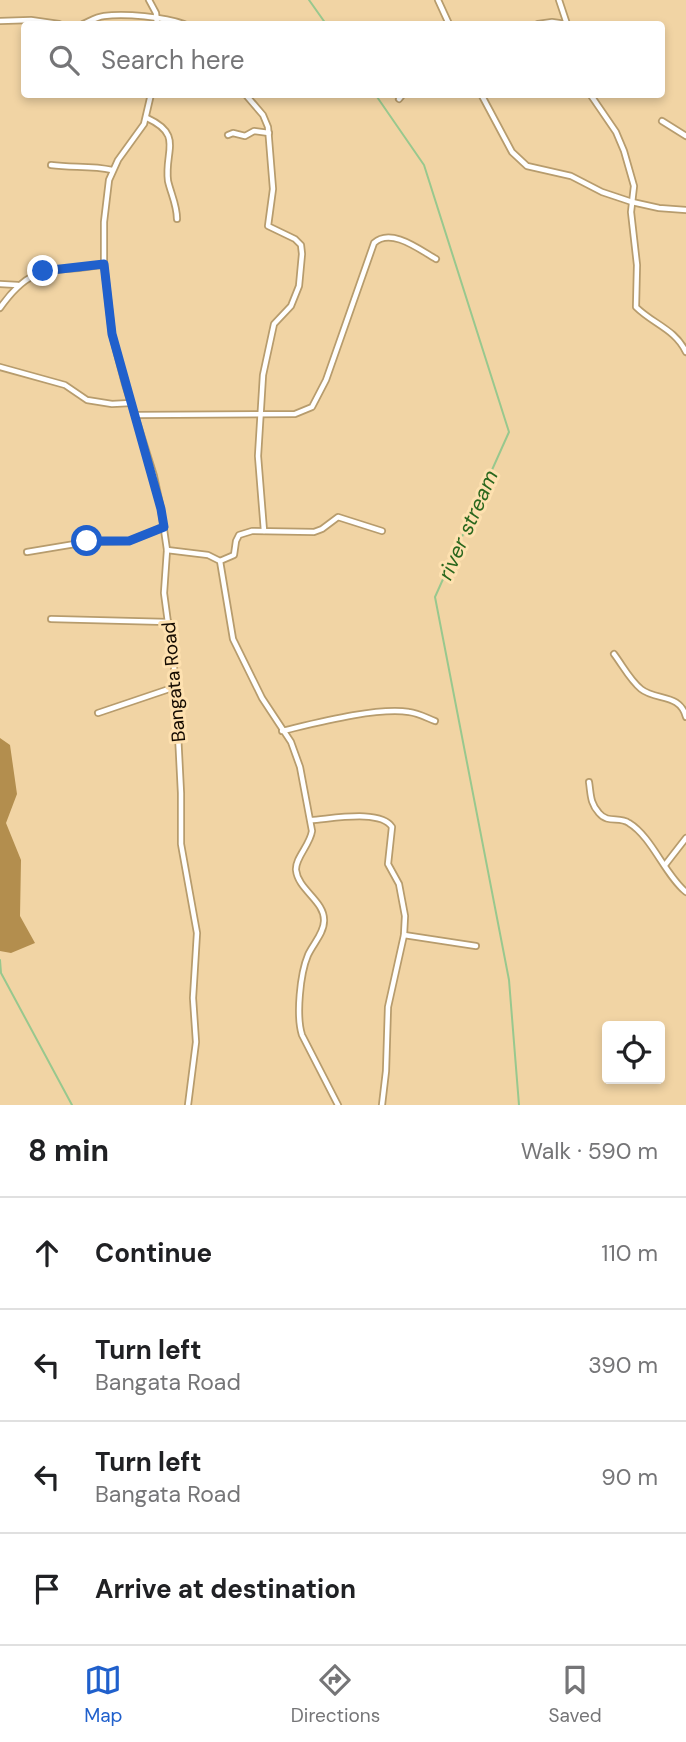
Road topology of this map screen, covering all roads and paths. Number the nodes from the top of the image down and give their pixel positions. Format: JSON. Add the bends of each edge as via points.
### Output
{"nodes":[{"id":1,"x":149,"y":0,"type":"edge"},
{"id":2,"x":438,"y":0,"type":"edge"},
{"id":3,"x":559,"y":0,"type":"edge"},
{"id":4,"x":0,"y":21,"type":"edge"},
{"id":5,"x":39,"y":21,"type":"edge"},
{"id":6,"x":90,"y":21,"type":"edge"},
{"id":7,"x":157,"y":21,"type":"edge"},
{"id":8,"x":448,"y":21,"type":"edge"},
{"id":9,"x":566,"y":21,"type":"edge"},
{"id":10,"x":150,"y":98,"type":"edge"},
{"id":11,"x":248,"y":98,"type":"edge"},
{"id":12,"x":483,"y":98,"type":"edge"},
{"id":13,"x":593,"y":98,"type":"edge"},
{"id":14,"x":147,"y":118,"type":"junction"},
{"id":15,"x":663,"y":121,"type":"dead end"},
{"id":16,"x":269,"y":133,"type":"junction"},
{"id":17,"x":228,"y":135,"type":"dead end"},
{"id":18,"x":686,"y":136,"type":"edge"},
{"id":19,"x":51,"y":165,"type":"dead end"},
{"id":20,"x":112,"y":170,"type":"junction"},
{"id":21,"x":632,"y":202,"type":"junction"},
{"id":22,"x":686,"y":210,"type":"edge"},
{"id":23,"x":177,"y":219,"type":"dead end"},
{"id":24,"x":436,"y":259,"type":"dead end"},
{"id":25,"x":104,"y":264,"type":"junction"},
{"id":26,"x":0,"y":284,"type":"edge"},
{"id":27,"x":19,"y":285,"type":"junction"},
{"id":28,"x":0,"y":308,"type":"edge"},
{"id":29,"x":686,"y":352,"type":"edge"},
{"id":30,"x":0,"y":368,"type":"edge"},
{"id":31,"x":131,"y":403,"type":"junction"},
{"id":32,"x":135,"y":415,"type":"junction"},
{"id":33,"x":259,"y":416,"type":"junction"},
{"id":34,"x":164,"y":527,"type":"junction"},
{"id":35,"x":264,"y":531,"type":"junction"},
{"id":36,"x":382,"y":531,"type":"dead end"},
{"id":37,"x":167,"y":550,"type":"junction"},
{"id":38,"x":27,"y":552,"type":"dead end"},
{"id":39,"x":220,"y":561,"type":"junction"},
{"id":40,"x":51,"y":619,"type":"dead end"},
{"id":41,"x":168,"y":622,"type":"junction"},
{"id":42,"x":614,"y":654,"type":"dead end"},
{"id":43,"x":175,"y":687,"type":"junction"},
{"id":44,"x":98,"y":713,"type":"dead end"},
{"id":45,"x":686,"y":717,"type":"edge"},
{"id":46,"x":435,"y":721,"type":"dead end"},
{"id":47,"x":282,"y":731,"type":"junction"},
{"id":48,"x":589,"y":782,"type":"dead end"},
{"id":49,"x":311,"y":820,"type":"junction"},
{"id":50,"x":686,"y":838,"type":"edge"},
{"id":51,"x":665,"y":865,"type":"junction"},
{"id":52,"x":686,"y":892,"type":"edge"},
{"id":53,"x":404,"y":935,"type":"junction"},
{"id":54,"x":476,"y":946,"type":"dead end"},
{"id":55,"x":188,"y":1105,"type":"edge"},
{"id":56,"x":338,"y":1105,"type":"edge"},
{"id":57,"x":382,"y":1105,"type":"edge"}],
"edges":[{"from":1,"to":7,"type":"street"},
{"from":2,"to":8,"type":"street"},
{"from":3,"to":9,"type":"street"},
{"from":4,"to":5,"type":"street"},
{"from":6,"to":7,"type":"street","via":[[102,16]]},
{"from":10,"to":14,"type":"street","name":"Bangata Road"},
{"from":11,"to":16,"type":"street","via":[[263,115]]},
{"from":12,"to":21,"type":"street","via":[[521,162],[571,176]]},
{"from":13,"to":21,"type":"street","via":[[623,147],[634,187]]},
{"from":14,"to":20,"type":"street","name":"Bangata Road"},
{"from":14,"to":23,"type":"street","via":[[169,135],[168,181]]},
{"from":15,"to":18,"type":"street"},
{"from":16,"to":17,"type":"street"},
{"from":16,"to":33,"type":"street","via":[[273,188],[268,226],[295,239],[302,254],[295,299],[274,324],[270,339]]},
{"from":19,"to":20,"type":"street"},
{"from":20,"to":25,"type":"street","name":"Bangata Road","via":[[106,195]]},
{"from":21,"to":22,"type":"street"},
{"from":21,"to":29,"type":"street","via":[[636,307],[672,333]]},
{"from":24,"to":33,"type":"street","via":[[394,238],[377,239],[317,400],[295,414]]},
{"from":25,"to":27,"type":"street","via":[[43,271]]},
{"from":25,"to":31,"type":"street","name":"Bangata Road","via":[[112,334]]},
{"from":26,"to":27,"type":"street"},
{"from":27,"to":28,"type":"street"},
{"from":30,"to":31,"type":"street","via":[[65,385],[87,400]]},
{"from":31,"to":32,"type":"street","name":"Bangata Road"},
{"from":32,"to":33,"type":"street"},
{"from":32,"to":34,"type":"street","name":"Bangata Road"},
{"from":33,"to":35,"type":"street"},
{"from":34,"to":37,"type":"street","name":"Bangata Road"},
{"from":34,"to":38,"type":"street","via":[[129,541],[87,541]]},
{"from":35,"to":36,"type":"street","via":[[314,532],[338,517]]},
{"from":35,"to":39,"type":"street","via":[[239,535],[234,555]]},
{"from":37,"to":39,"type":"street"},
{"from":37,"to":41,"type":"street","name":"Bangata Road","via":[[164,593]]},
{"from":39,"to":47,"type":"street","via":[[236,645]]},
{"from":40,"to":41,"type":"street"},
{"from":41,"to":43,"type":"street","name":"Bangata Road"},
{"from":42,"to":45,"type":"street","via":[[639,688],[677,703]]},
{"from":43,"to":44,"type":"street"},
{"from":43,"to":55,"type":"street","name":"Bangata Road","via":[[182,853],[197,933],[196,1042]]},
{"from":46,"to":47,"type":"street","via":[[390,711]]},
{"from":47,"to":49,"type":"street","via":[[300,767]]},
{"from":48,"to":51,"type":"street","via":[[591,803],[600,816],[631,824]]},
{"from":49,"to":53,"type":"street","via":[[371,816],[391,824],[388,864],[403,901]]},
{"from":49,"to":56,"type":"street","via":[[310,840],[296,870],[321,908],[324,921],[304,966],[300,1025]]},
{"from":50,"to":51,"type":"street"},
{"from":51,"to":52,"type":"street"},
{"from":53,"to":54,"type":"street"},
{"from":53,"to":57,"type":"street","via":[[388,1007]]}]}
